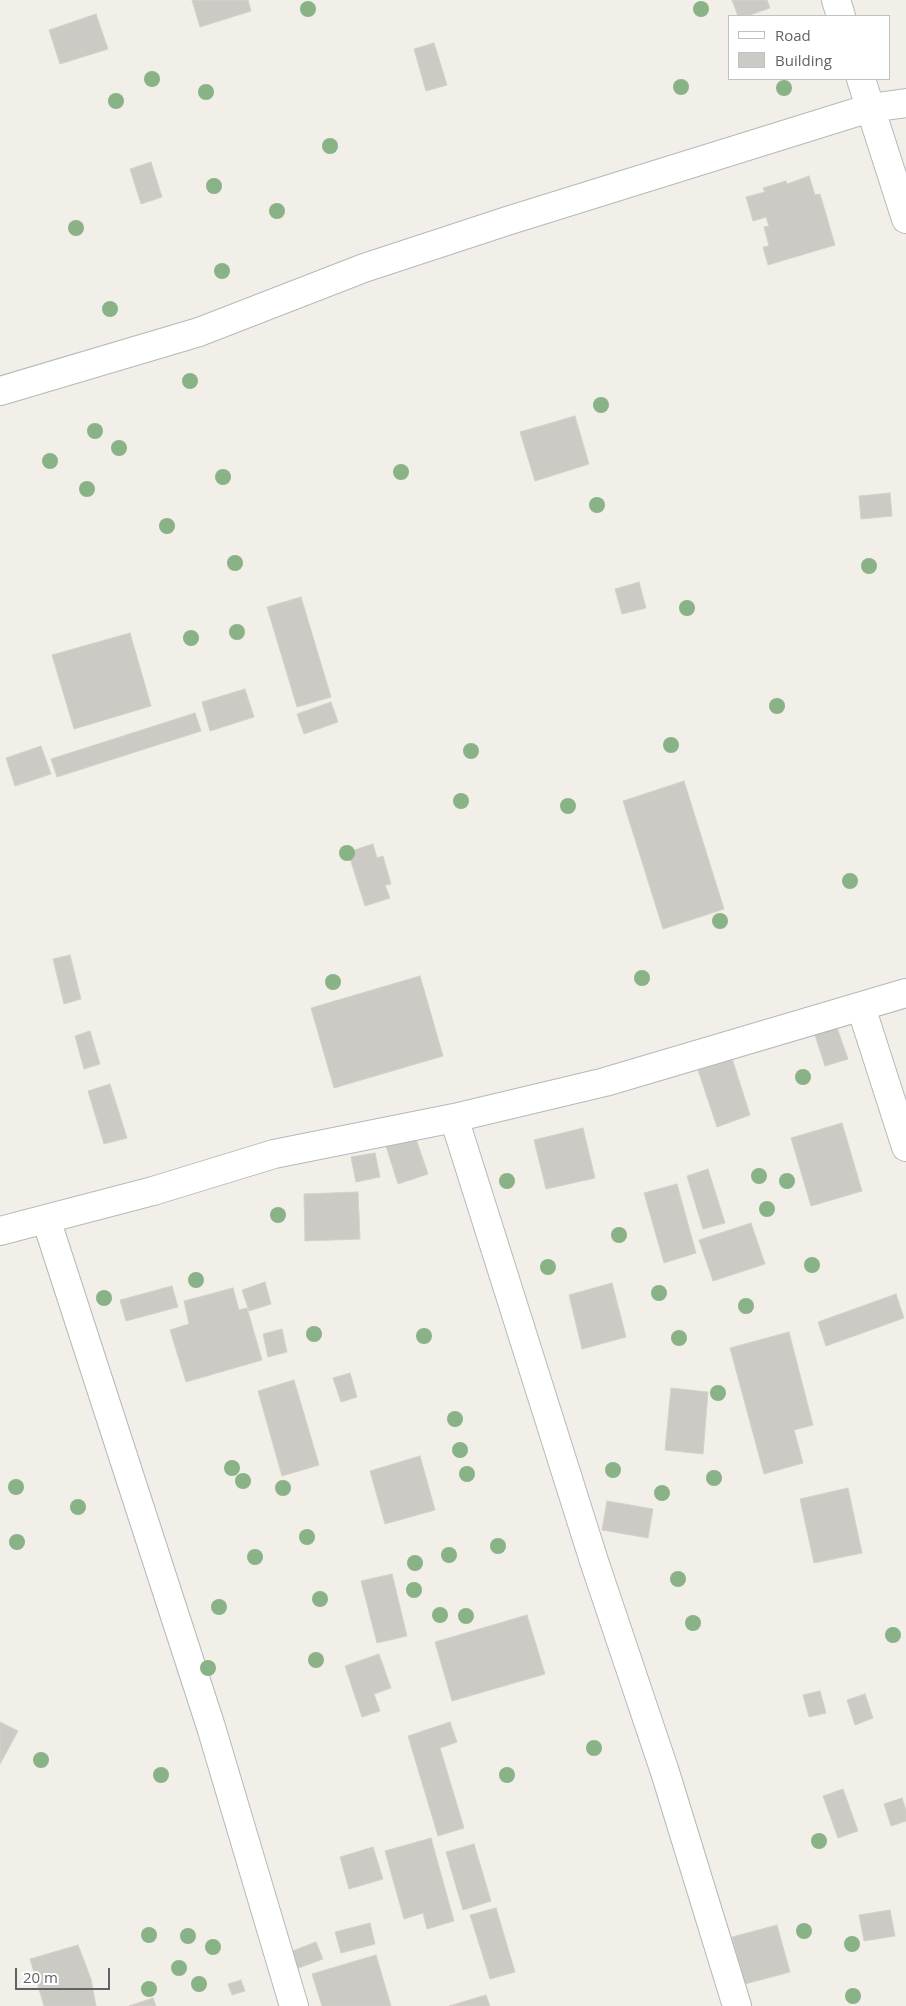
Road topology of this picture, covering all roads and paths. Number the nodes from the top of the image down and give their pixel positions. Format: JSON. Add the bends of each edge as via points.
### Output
{"nodes":[{"id":1,"x":836,"y":0,"type":"edge"},
{"id":2,"x":841,"y":15,"type":"edge"},
{"id":3,"x":861,"y":80,"type":"edge"},
{"id":4,"x":906,"y":103,"type":"edge"},
{"id":5,"x":870,"y":108,"type":"junction"},
{"id":6,"x":906,"y":219,"type":"edge"},
{"id":7,"x":0,"y":391,"type":"edge"},
{"id":8,"x":906,"y":993,"type":"edge"},
{"id":9,"x":861,"y":1007,"type":"junction"},
{"id":10,"x":454,"y":1118,"type":"junction"},
{"id":11,"x":906,"y":1147,"type":"edge"},
{"id":12,"x":46,"y":1219,"type":"junction"},
{"id":13,"x":0,"y":1231,"type":"edge"},
{"id":14,"x":294,"y":2006,"type":"edge"},
{"id":15,"x":737,"y":2006,"type":"edge"}],
"edges":[{"from":1,"to":2,"type":"street"},
{"from":3,"to":5,"type":"street"},
{"from":4,"to":5,"type":"street"},
{"from":5,"to":6,"type":"street"},
{"from":5,"to":7,"type":"street","via":[[507,220],[364,268],[199,332]]},
{"from":8,"to":9,"type":"street"},
{"from":9,"to":10,"type":"street","via":[[605,1082]]},
{"from":9,"to":11,"type":"street"},
{"from":10,"to":12,"type":"street","via":[[274,1154]]},
{"from":10,"to":15,"type":"street"},
{"from":12,"to":13,"type":"street"},
{"from":12,"to":14,"type":"street","via":[[211,1727]]}]}
